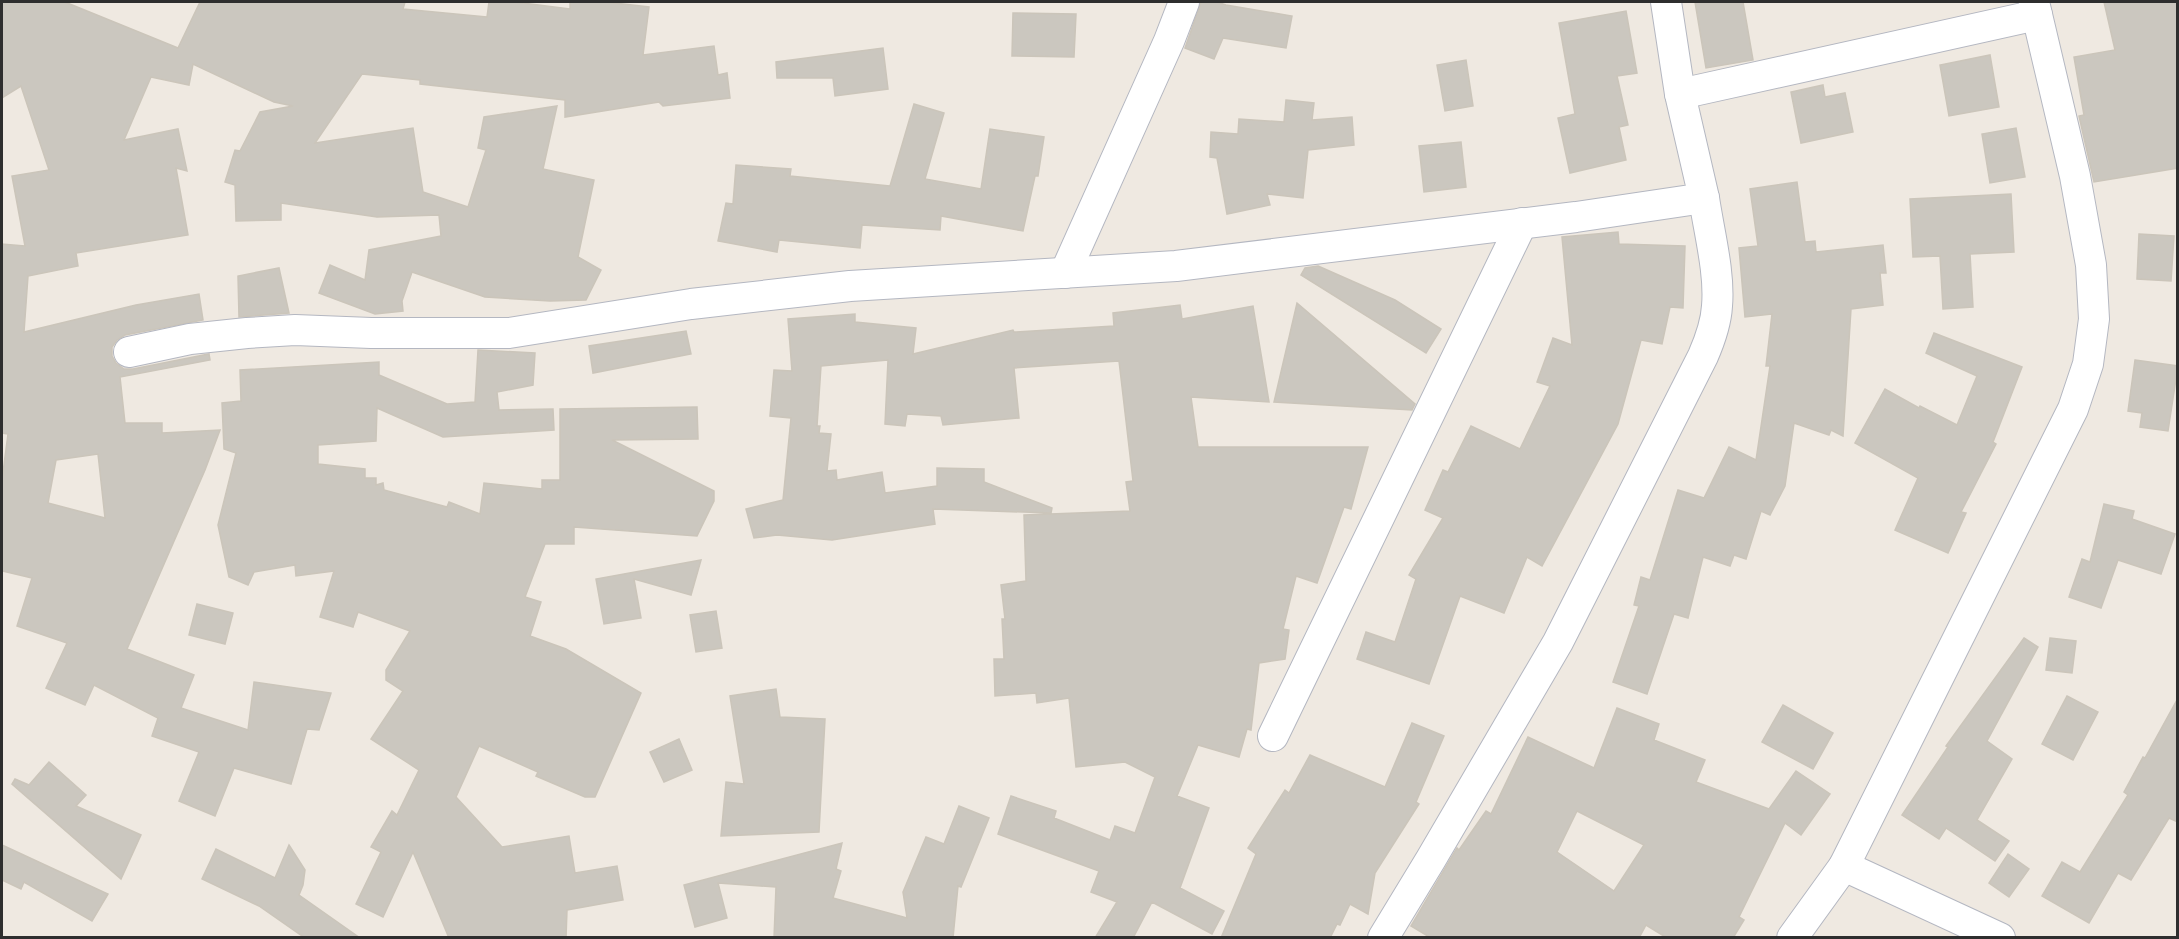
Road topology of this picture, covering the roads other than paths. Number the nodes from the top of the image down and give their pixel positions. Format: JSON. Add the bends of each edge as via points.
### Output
{"nodes":[{"id":1,"x":1184,"y":2,"type":"edge"},
{"id":2,"x":1666,"y":2,"type":"edge"},
{"id":3,"x":2036,"y":8,"type":"edge"},
{"id":4,"x":1680,"y":94,"type":"junction"},
{"id":5,"x":1704,"y":198,"type":"junction"},
{"id":6,"x":1522,"y":223,"type":"junction"},
{"id":7,"x":1065,"y":273,"type":"junction"},
{"id":8,"x":129,"y":352,"type":"dead end"},
{"id":9,"x":1273,"y":736,"type":"dead end"},
{"id":10,"x":1844,"y":866,"type":"junction"},
{"id":11,"x":1383,"y":938,"type":"edge"},
{"id":12,"x":1792,"y":938,"type":"edge"},
{"id":13,"x":2000,"y":938,"type":"edge"}],
"edges":[{"from":1,"to":7,"type":"street"},
{"from":2,"to":4,"type":"street"},
{"from":3,"to":4,"type":"street"},
{"from":3,"to":10,"type":"street","via":[[2091,265],[2094,319],[2088,363],[2073,409]]},
{"from":4,"to":5,"type":"street"},
{"from":5,"to":6,"type":"street"},
{"from":5,"to":11,"type":"street","via":[[1717,306],[1703,356],[1558,642]]},
{"from":6,"to":7,"type":"street","via":[[1176,266]]},
{"from":6,"to":9,"type":"street"},
{"from":7,"to":8,"type":"street","via":[[839,287],[691,303],[509,333],[295,330],[190,339]]},
{"from":10,"to":12,"type":"street"},
{"from":10,"to":13,"type":"street"}]}
